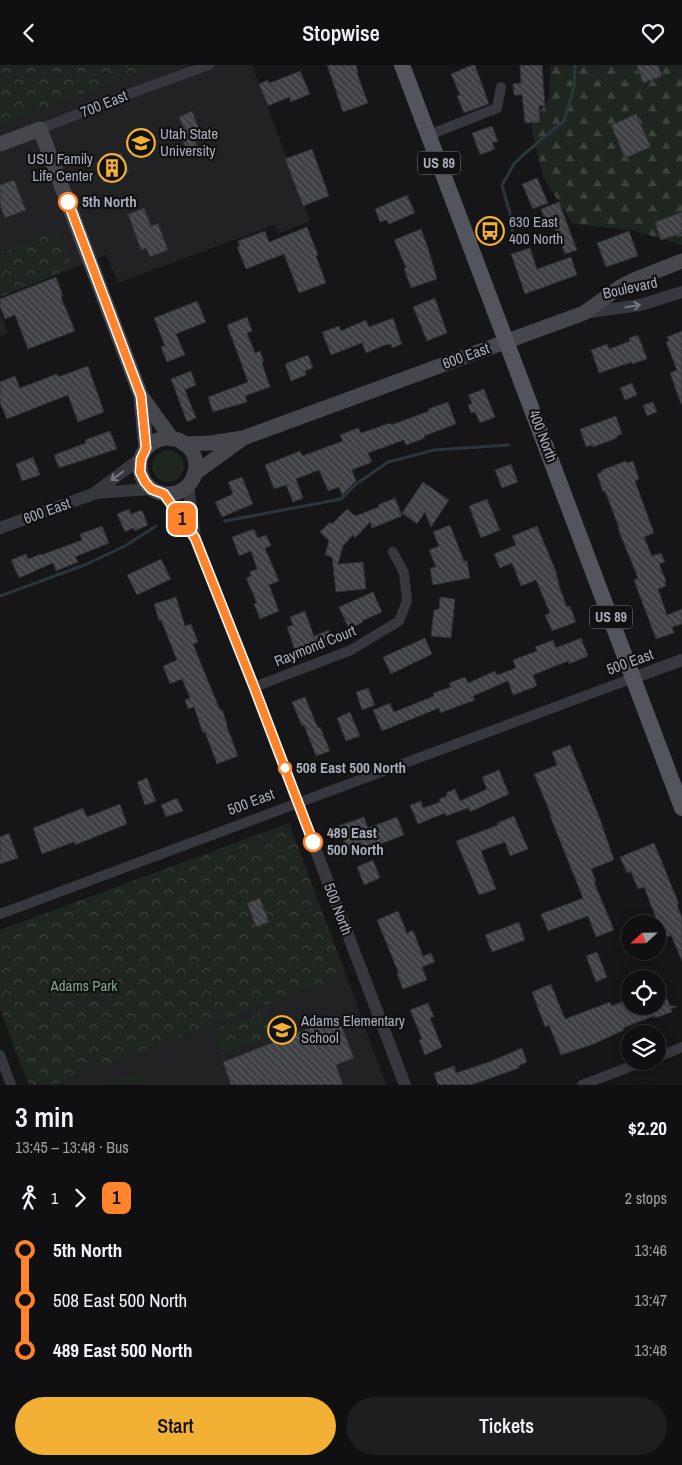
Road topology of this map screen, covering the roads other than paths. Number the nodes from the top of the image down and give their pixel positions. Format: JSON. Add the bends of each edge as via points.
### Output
{"nodes":[{"id":1,"x":209,"y":65,"type":"edge"},
{"id":2,"x":402,"y":65,"type":"edge"},
{"id":3,"x":500,"y":87,"type":"dead end"},
{"id":4,"x":40,"y":129,"type":"junction"},
{"id":5,"x":429,"y":135,"type":"junction"},
{"id":6,"x":0,"y":144,"type":"edge"},
{"id":7,"x":682,"y":261,"type":"edge"},
{"id":8,"x":682,"y":292,"type":"edge"},
{"id":9,"x":584,"y":313,"type":"junction"},
{"id":10,"x":507,"y":342,"type":"junction"},
{"id":11,"x":141,"y":396,"type":"junction"},
{"id":12,"x":243,"y":438,"type":"junction"},
{"id":13,"x":178,"y":441,"type":"junction"},
{"id":14,"x":143,"y":453,"type":"junction"},
{"id":15,"x":191,"y":479,"type":"junction"},
{"id":16,"x":158,"y":491,"type":"junction"},
{"id":17,"x":93,"y":493,"type":"junction"},
{"id":18,"x":0,"y":528,"type":"edge"},
{"id":19,"x":195,"y":538,"type":"junction"},
{"id":20,"x":394,"y":552,"type":"dead end"},
{"id":21,"x":682,"y":660,"type":"edge"},
{"id":22,"x":634,"y":678,"type":"junction"},
{"id":23,"x":254,"y":687,"type":"junction"},
{"id":24,"x":298,"y":802,"type":"junction"},
{"id":25,"x":682,"y":808,"type":"edge"},
{"id":26,"x":0,"y":914,"type":"edge"},
{"id":27,"x":682,"y":1047,"type":"edge"},
{"id":28,"x":666,"y":1054,"type":"edge"},
{"id":29,"x":0,"y":1055,"type":"edge"},
{"id":30,"x":621,"y":1070,"type":"edge"},
{"id":31,"x":12,"y":1085,"type":"edge"},
{"id":32,"x":405,"y":1085,"type":"edge"},
{"id":33,"x":582,"y":1085,"type":"edge"}],
"edges":[{"from":1,"to":4,"type":"street","name":"700 East"},
{"from":2,"to":5,"type":"main road","name":"400 North","number":"US 89"},
{"from":3,"to":5,"type":"street","via":[[497,108]]},
{"from":4,"to":6,"type":"main road","name":"700 East"},
{"from":4,"to":11,"type":"main road"},
{"from":5,"to":10,"type":"main road","name":"400 North","number":"US 89"},
{"from":7,"to":9,"type":"main road","name":"600 East","via":[[620,287]]},
{"from":9,"to":8,"type":"street","name":"Boulevard","one_way":true,"via":[[640,305]]},
{"from":9,"to":10,"type":"main road","name":"600 East"},
{"from":10,"to":12,"type":"main road","name":"600 East"},
{"from":10,"to":22,"type":"main road","name":"400 North","number":"US 89"},
{"from":11,"to":13,"type":"main road"},
{"from":11,"to":14,"type":"main road"},
{"from":12,"to":13,"type":"main road","name":"600 East","via":[[211,443]]},
{"from":12,"to":15,"type":"main road","name":"600 East"},
{"from":13,"to":14,"type":"main road","via":[[156,440]]},
{"from":13,"to":15,"type":"main road","via":[[193,454],[196,463]]},
{"from":14,"to":16,"type":"main road","via":[[140,472],[145,482]]},
{"from":14,"to":17,"type":"street","name":"600 East","one_way":true},
{"from":15,"to":16,"type":"main road","via":[[183,489],[174,493]]},
{"from":15,"to":19,"type":"street","name":"500 North"},
{"from":16,"to":17,"type":"street","name":"600 East"},
{"from":16,"to":19,"type":"street","name":"500 North"},
{"from":17,"to":18,"type":"street","name":"600 East"},
{"from":19,"to":23,"type":"street","name":"500 North"},
{"from":20,"to":23,"type":"street","name":"Raymond Court","via":[[404,573],[407,601],[400,621],[351,650]]},
{"from":21,"to":22,"type":"street","name":"500 East"},
{"from":22,"to":24,"type":"street","name":"500 East"},
{"from":22,"to":25,"type":"main road","name":"400 North","number":"US 89"},
{"from":23,"to":24,"type":"street","name":"500 North"},
{"from":24,"to":26,"type":"street","name":"500 East"},
{"from":24,"to":32,"type":"street","name":"500 North"},
{"from":27,"to":28,"type":"street"},
{"from":29,"to":31,"type":"street"},
{"from":30,"to":33,"type":"street"}]}
